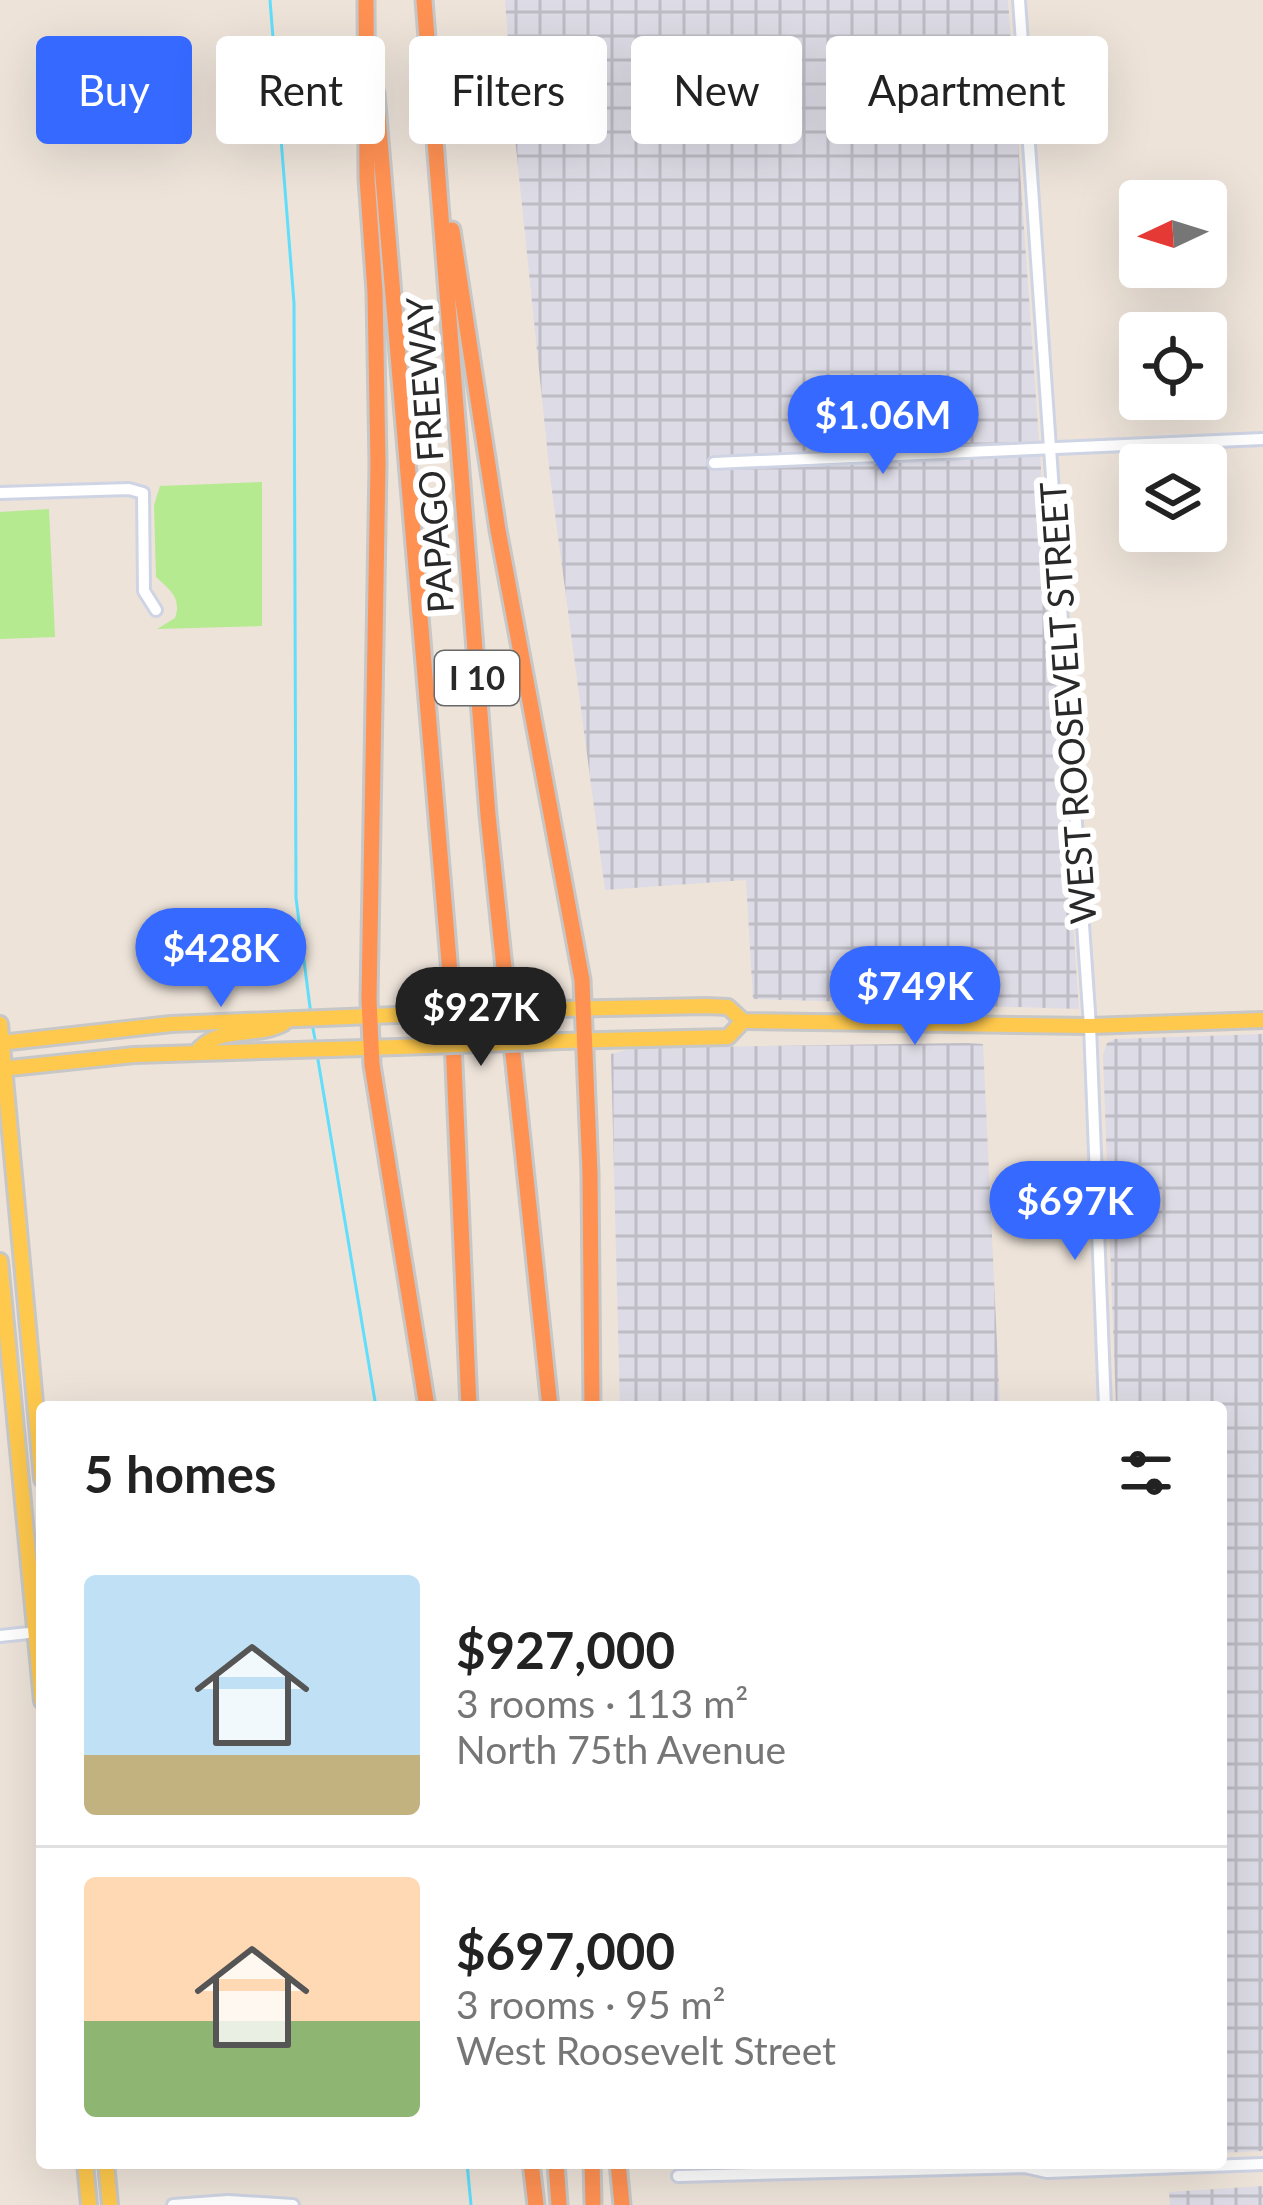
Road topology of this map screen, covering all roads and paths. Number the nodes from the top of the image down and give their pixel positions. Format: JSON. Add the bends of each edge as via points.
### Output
{"nodes":[{"id":1,"x":368,"y":0,"type":"edge"},
{"id":2,"x":424,"y":0,"type":"edge"},
{"id":3,"x":1019,"y":0,"type":"edge"},
{"id":4,"x":427,"y":36,"type":"edge"},
{"id":5,"x":436,"y":144,"type":"edge"},
{"id":6,"x":439,"y":144,"type":"edge"},
{"id":7,"x":1263,"y":439,"type":"edge"},
{"id":8,"x":1050,"y":448,"type":"junction"},
{"id":9,"x":714,"y":463,"type":"dead end"},
{"id":10,"x":0,"y":493,"type":"edge"},
{"id":11,"x":156,"y":610,"type":"dead end"},
{"id":12,"x":584,"y":1009,"type":"junction"},
{"id":13,"x":370,"y":1016,"type":"junction"},
{"id":14,"x":292,"y":1020,"type":"junction"},
{"id":15,"x":1263,"y":1020,"type":"edge"},
{"id":16,"x":743,"y":1021,"type":"junction"},
{"id":17,"x":0,"y":1024,"type":"edge"},
{"id":18,"x":1090,"y":1026,"type":"junction"},
{"id":19,"x":586,"y":1040,"type":"junction"},
{"id":20,"x":1,"y":1043,"type":"edge"},
{"id":21,"x":372,"y":1047,"type":"junction"},
{"id":22,"x":196,"y":1053,"type":"junction"},
{"id":23,"x":2,"y":1069,"type":"edge"},
{"id":24,"x":0,"y":1261,"type":"edge"},
{"id":25,"x":426,"y":1401,"type":"edge"},
{"id":26,"x":471,"y":1401,"type":"edge"},
{"id":27,"x":549,"y":1401,"type":"edge"},
{"id":28,"x":592,"y":1401,"type":"edge"},
{"id":29,"x":1105,"y":1401,"type":"edge"},
{"id":30,"x":36,"y":1418,"type":"edge"},
{"id":31,"x":36,"y":1603,"type":"edge"},
{"id":32,"x":36,"y":1632,"type":"edge"},
{"id":33,"x":0,"y":1636,"type":"edge"},
{"id":34,"x":1263,"y":2164,"type":"edge"},
{"id":35,"x":1227,"y":2165,"type":"edge"},
{"id":36,"x":86,"y":2169,"type":"edge"},
{"id":37,"x":107,"y":2169,"type":"edge"},
{"id":38,"x":532,"y":2169,"type":"edge"},
{"id":39,"x":556,"y":2169,"type":"edge"},
{"id":40,"x":592,"y":2169,"type":"edge"},
{"id":41,"x":619,"y":2169,"type":"edge"},
{"id":42,"x":947,"y":2169,"type":"edge"},
{"id":43,"x":1033,"y":2169,"type":"edge"},
{"id":44,"x":1094,"y":2169,"type":"edge"},
{"id":45,"x":678,"y":2176,"type":"dead end"},
{"id":46,"x":591,"y":2204,"type":"edge"},
{"id":47,"x":89,"y":2205,"type":"edge"},
{"id":48,"x":110,"y":2205,"type":"edge"},
{"id":49,"x":173,"y":2205,"type":"edge"},
{"id":50,"x":293,"y":2205,"type":"edge"},
{"id":51,"x":536,"y":2205,"type":"edge"},
{"id":52,"x":559,"y":2205,"type":"edge"},
{"id":53,"x":622,"y":2205,"type":"edge"}],
"edges":[{"from":1,"to":13,"type":"highway","via":[[378,464]]},
{"from":1,"to":26,"type":"highway","name":"PAPAGO FREEWAY","number":"I 10","via":[[450,973]]},
{"from":2,"to":4,"type":"highway","name":"PAPAGO FREEWAY","number":"I 10"},
{"from":3,"to":8,"type":"street","name":"WEST ROOSEVELT STREET"},
{"from":5,"to":27,"type":"highway","name":"PAPAGO FREEWAY","number":"I 10","via":[[488,815]]},
{"from":6,"to":12,"type":"highway","via":[[475,396]]},
{"from":7,"to":8,"type":"street"},
{"from":8,"to":9,"type":"street"},
{"from":8,"to":18,"type":"street","name":"WEST ROOSEVELT STREET"},
{"from":10,"to":11,"type":"street","via":[[142,493],[144,591]]},
{"from":12,"to":13,"type":"main road","bridge":true},
{"from":12,"to":16,"type":"main road","via":[[728,1007]]},
{"from":12,"to":19,"type":"highway"},
{"from":13,"to":14,"type":"main road"},
{"from":13,"to":21,"type":"highway"},
{"from":14,"to":20,"type":"main road"},
{"from":14,"to":22,"type":"main road","via":[[221,1035]]},
{"from":15,"to":18,"type":"main road"},
{"from":16,"to":18,"type":"main road"},
{"from":16,"to":19,"type":"main road","via":[[728,1036]]},
{"from":17,"to":20,"type":"main road"},
{"from":18,"to":29,"type":"street","name":"WEST ROOSEVELT STREET"},
{"from":19,"to":21,"type":"main road","bridge":true},
{"from":19,"to":28,"type":"highway"},
{"from":20,"to":23,"type":"main road"},
{"from":21,"to":22,"type":"main road"},
{"from":21,"to":25,"type":"highway"},
{"from":22,"to":23,"type":"main road"},
{"from":23,"to":30,"type":"main road"},
{"from":24,"to":31,"type":"main road"},
{"from":32,"to":33,"type":"street"},
{"from":34,"to":35,"type":"street"},
{"from":36,"to":47,"type":"main road"},
{"from":37,"to":48,"type":"main road"},
{"from":38,"to":51,"type":"highway"},
{"from":39,"to":52,"type":"highway"},
{"from":40,"to":46,"type":"highway"},
{"from":41,"to":53,"type":"highway"},
{"from":42,"to":45,"type":"street"},
{"from":43,"to":44,"type":"street"},
{"from":49,"to":50,"type":"street"}]}
